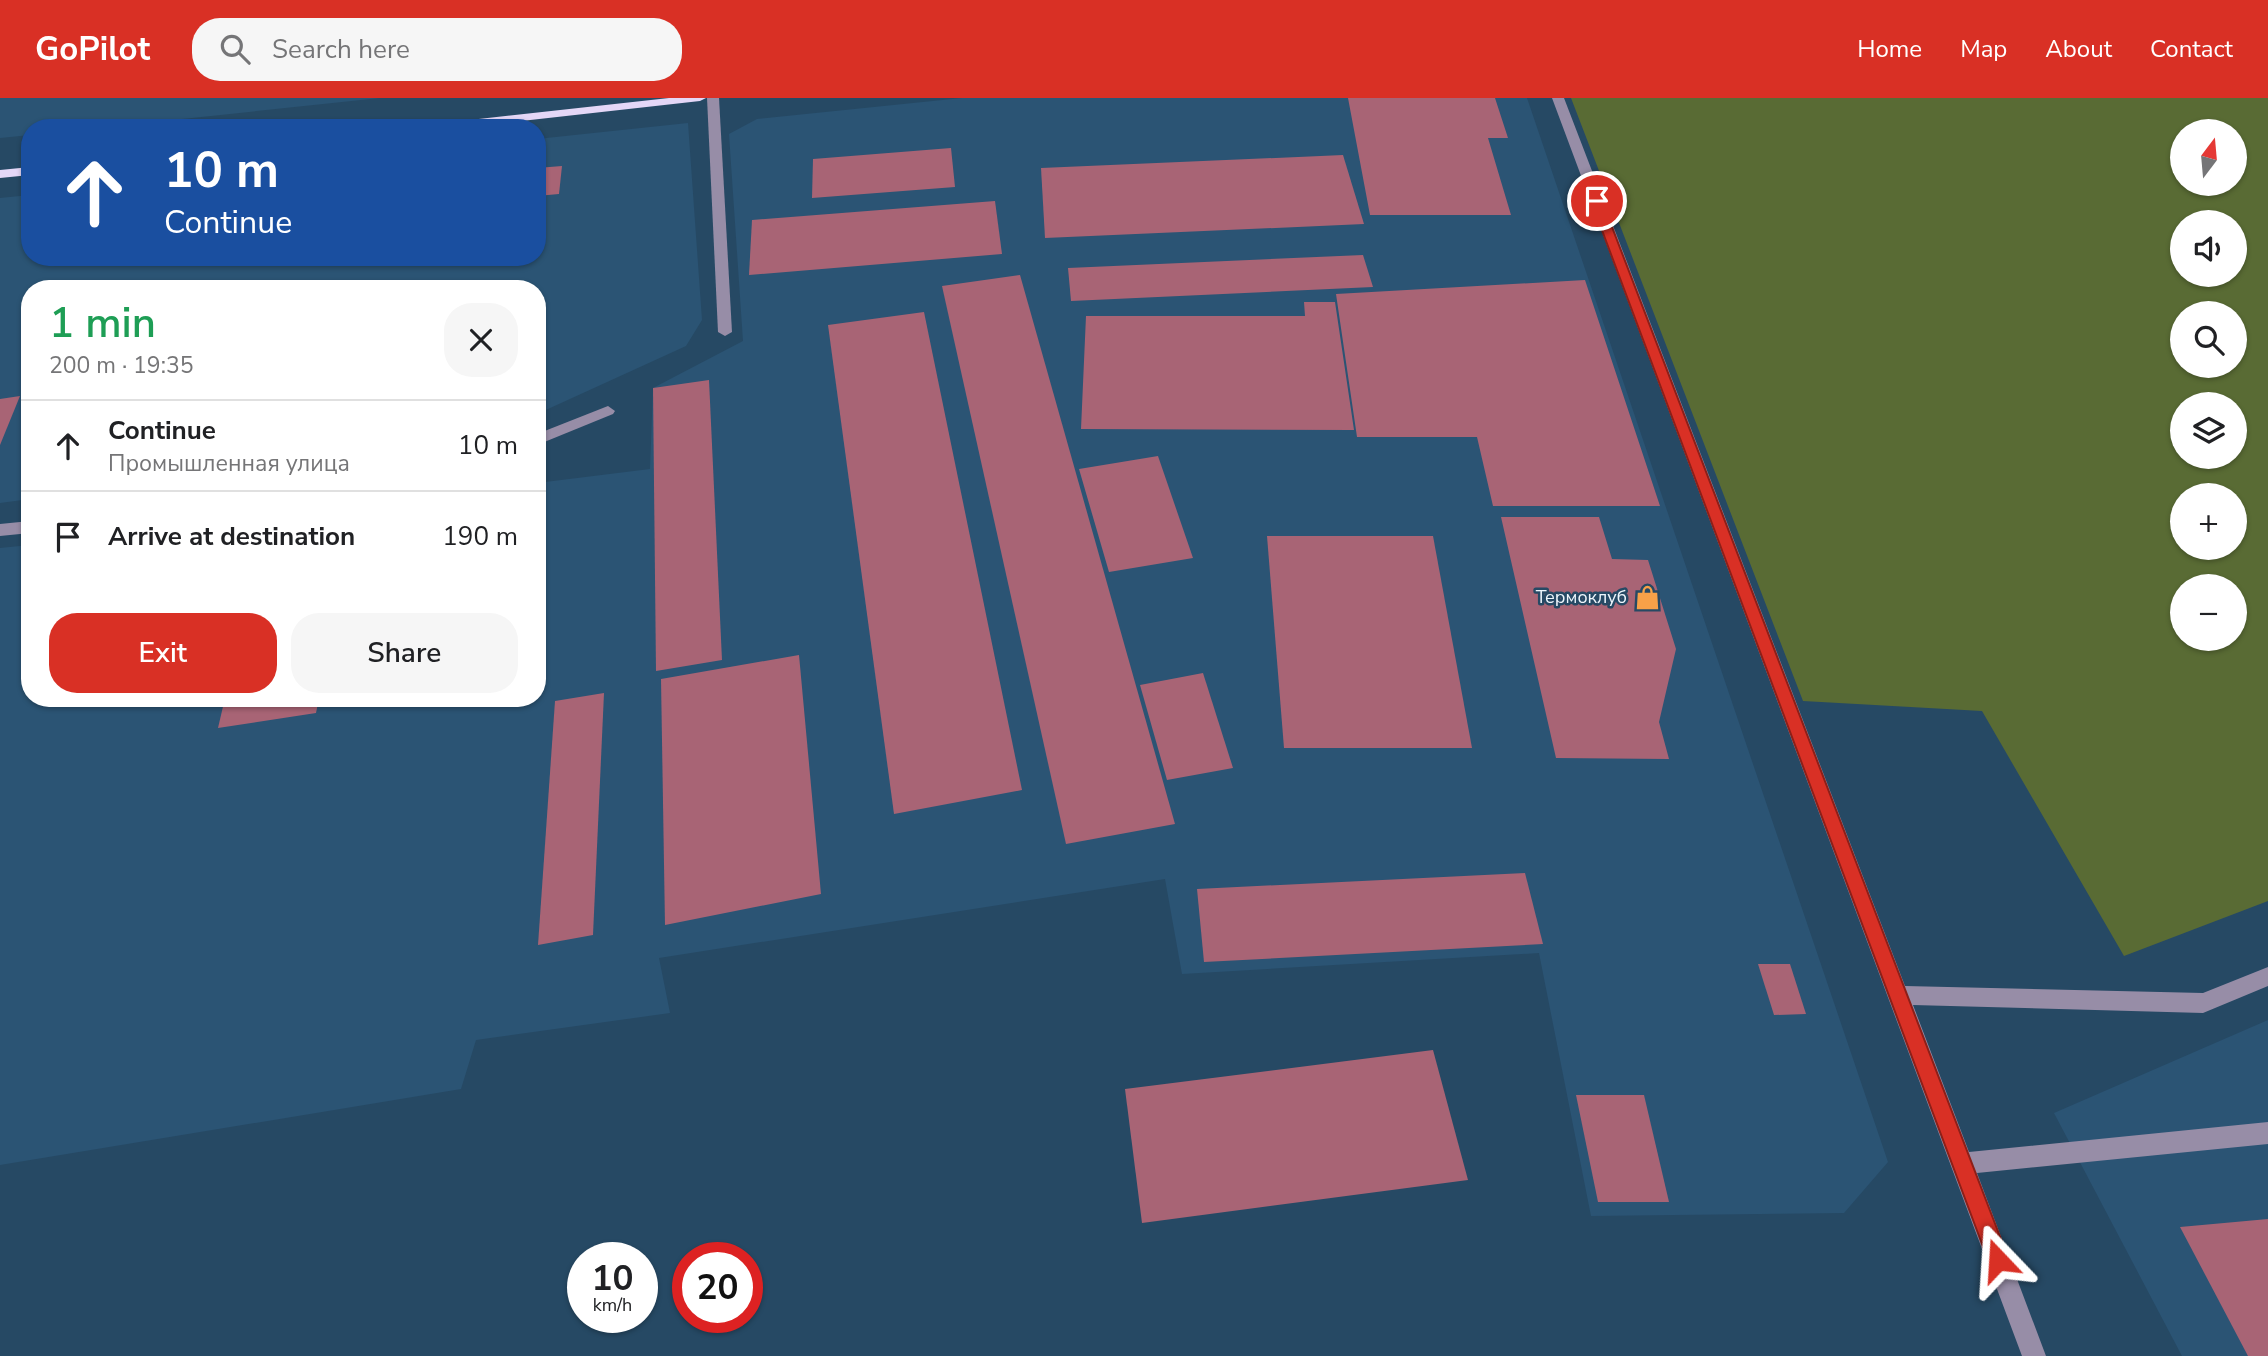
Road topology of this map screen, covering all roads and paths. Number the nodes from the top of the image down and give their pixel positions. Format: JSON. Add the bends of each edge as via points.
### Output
{"nodes":[{"id":1,"x":700,"y":98,"type":"edge"},
{"id":2,"x":713,"y":98,"type":"edge"},
{"id":3,"x":1558,"y":98,"type":"edge"},
{"id":4,"x":508,"y":119,"type":"edge"},
{"id":5,"x":21,"y":172,"type":"edge"},
{"id":6,"x":0,"y":174,"type":"edge"},
{"id":7,"x":725,"y":332,"type":"dead end"},
{"id":8,"x":608,"y":411,"type":"dead end"},
{"id":9,"x":546,"y":436,"type":"edge"},
{"id":10,"x":21,"y":528,"type":"edge"},
{"id":11,"x":0,"y":530,"type":"edge"},
{"id":12,"x":2268,"y":976,"type":"edge"},
{"id":13,"x":1899,"y":995,"type":"junction"},
{"id":14,"x":2268,"y":1133,"type":"edge"},
{"id":15,"x":1963,"y":1164,"type":"junction"},
{"id":16,"x":2034,"y":1356,"type":"edge"}],
"edges":[{"from":1,"to":4,"type":"main road"},
{"from":2,"to":7,"type":"street"},
{"from":3,"to":13,"type":"street"},
{"from":5,"to":6,"type":"main road"},
{"from":8,"to":9,"type":"street"},
{"from":10,"to":11,"type":"street"},
{"from":12,"to":13,"type":"street","via":[[2203,1003]]},
{"from":13,"to":15,"type":"street"},
{"from":14,"to":15,"type":"street"},
{"from":15,"to":16,"type":"street"}]}
